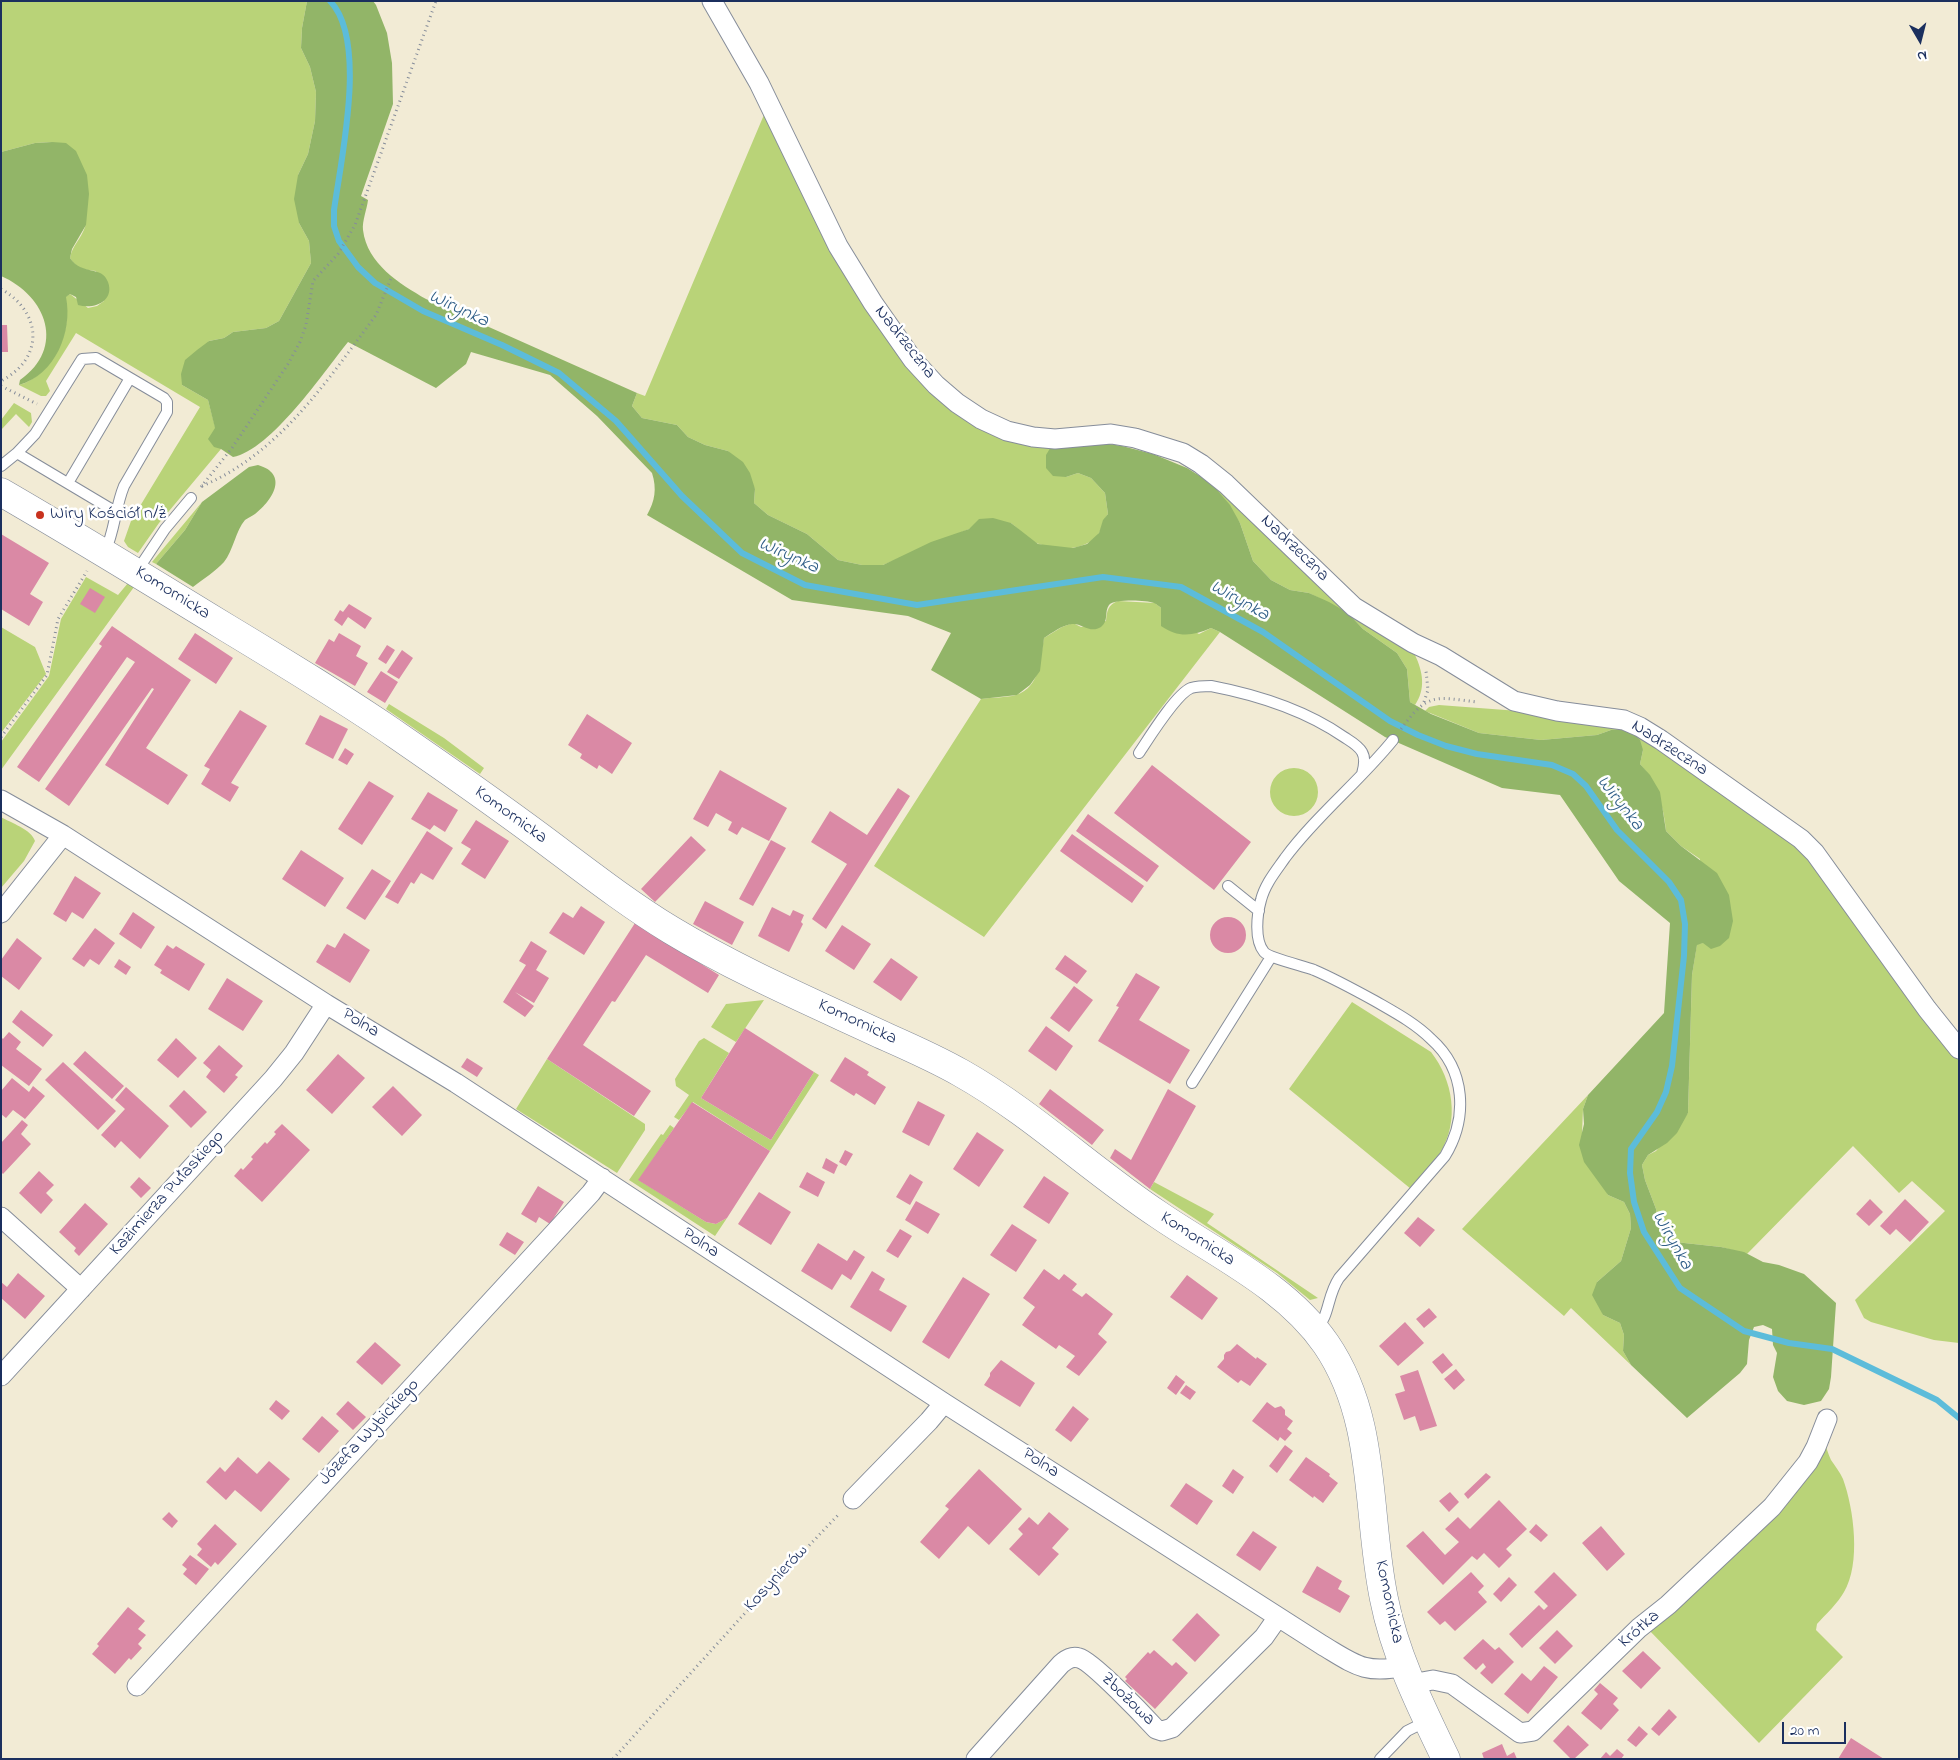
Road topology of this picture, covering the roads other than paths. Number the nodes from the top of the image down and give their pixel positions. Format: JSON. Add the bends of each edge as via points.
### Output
{"nodes":[{"id":1,"x":712,"y":1,"type":"edge"},
{"id":2,"x":130,"y":378,"type":"junction"},
{"id":3,"x":18,"y":453,"type":"junction"},
{"id":4,"x":1,"y":466,"type":"edge"},
{"id":5,"x":68,"y":483,"type":"junction"},
{"id":6,"x":1,"y":492,"type":"edge"},
{"id":7,"x":191,"y":498,"type":"road end"},
{"id":8,"x":116,"y":512,"type":"junction"},
{"id":9,"x":98,"y":558,"type":"junction"},
{"id":10,"x":136,"y":572,"type":"junction"},
{"id":11,"x":1393,"y":740,"type":"dead end"},
{"id":12,"x":1139,"y":753,"type":"dead end"},
{"id":13,"x":1362,"y":774,"type":"junction"},
{"id":14,"x":1,"y":800,"type":"edge"},
{"id":15,"x":63,"y":835,"type":"junction"},
{"id":16,"x":1228,"y":886,"type":"dead end"},
{"id":17,"x":1259,"y":911,"type":"junction"},
{"id":18,"x":1,"y":914,"type":"edge"},
{"id":19,"x":1271,"y":957,"type":"junction"},
{"id":20,"x":326,"y":1004,"type":"junction"},
{"id":21,"x":1959,"y":1049,"type":"edge"},
{"id":22,"x":1192,"y":1083,"type":"dead end"},
{"id":23,"x":602,"y":1178,"type":"junction"},
{"id":24,"x":1,"y":1217,"type":"edge"},
{"id":25,"x":81,"y":1290,"type":"junction"},
{"id":26,"x":1316,"y":1330,"type":"junction"},
{"id":27,"x":1,"y":1376,"type":"edge"},
{"id":28,"x":944,"y":1403,"type":"junction"},
{"id":29,"x":1828,"y":1419,"type":"dead end"},
{"id":30,"x":853,"y":1498,"type":"road end"},
{"id":31,"x":1278,"y":1617,"type":"junction"},
{"id":32,"x":1408,"y":1675,"type":"junction"},
{"id":33,"x":137,"y":1686,"type":"dead end"},
{"id":34,"x":1428,"y":1720,"type":"junction"},
{"id":35,"x":976,"y":1759,"type":"edge"},
{"id":36,"x":1380,"y":1759,"type":"edge"},
{"id":37,"x":1446,"y":1759,"type":"edge"}],
"edges":[{"from":1,"to":21,"type":"street","name":"Nadrzeczna","via":[[759,83],[838,246],[873,304],[913,360],[956,403],[981,420],[1033,437],[1055,439],[1111,434],[1183,453],[1226,484],[1354,607],[1514,701],[1557,711],[1624,720],[1640,727],[1800,838],[1827,868]]},
{"from":2,"to":3,"type":"lane","via":[[96,358],[82,359],[35,434]]},
{"from":2,"to":5,"type":"lane"},
{"from":2,"to":8,"type":"lane","via":[[164,398],[168,407],[124,486]]},
{"from":3,"to":4,"type":"lane"},
{"from":3,"to":5,"type":"lane"},
{"from":5,"to":8,"type":"lane"},
{"from":6,"to":9,"type":"street","name":"Komornicka"},
{"from":7,"to":10,"type":"lane"},
{"from":8,"to":9,"type":"lane","via":[[114,531]]},
{"from":9,"to":10,"type":"street","name":"Komornicka"},
{"from":10,"to":26,"type":"street","name":"Komornicka","via":[[380,724],[675,933],[766,981],[936,1060],[990,1091],[1149,1209],[1257,1278]]},
{"from":11,"to":13,"type":"lane"},
{"from":12,"to":13,"type":"lane","via":[[1180,696],[1190,688],[1211,686],[1279,704],[1323,724],[1361,751],[1364,758]]},
{"from":13,"to":17,"type":"lane","via":[[1296,843],[1264,890]]},
{"from":14,"to":15,"type":"street","name":"Polna"},
{"from":15,"to":18,"type":"street"},
{"from":15,"to":20,"type":"street","name":"Polna"},
{"from":16,"to":17,"type":"lane"},
{"from":17,"to":19,"type":"lane","via":[[1261,946]]},
{"from":19,"to":22,"type":"lane"},
{"from":19,"to":26,"type":"lane","via":[[1345,984],[1419,1028],[1433,1040],[1450,1063],[1460,1093],[1461,1109],[1454,1142],[1429,1176],[1339,1278],[1331,1292],[1325,1319]]},
{"from":20,"to":23,"type":"street","name":"Polna","via":[[456,1083]]},
{"from":20,"to":25,"type":"street","name":"Kazimierza Pułaskiego","via":[[273,1079]]},
{"from":23,"to":28,"type":"street","name":"Polna"},
{"from":23,"to":33,"type":"street","name":"Józefa Wybickiego"},
{"from":24,"to":25,"type":"street"},
{"from":25,"to":27,"type":"street","name":"Kazimierza Pułaskiego"},
{"from":26,"to":32,"type":"street","name":"Komornicka","via":[[1342,1371],[1360,1421],[1381,1583],[1388,1616]]},
{"from":28,"to":30,"type":"street"},
{"from":28,"to":31,"type":"street","name":"Polna"},
{"from":29,"to":32,"type":"street","name":"Krótka","via":[[1808,1462],[1772,1507],[1668,1605],[1639,1628],[1533,1731],[1520,1733],[1452,1684]]},
{"from":31,"to":32,"type":"street","name":"Polna","via":[[1361,1666]]},
{"from":31,"to":35,"type":"street","name":"Zbożowa","via":[[1264,1637],[1168,1730],[1156,1729],[1094,1667],[1073,1657],[1061,1664]]},
{"from":32,"to":34,"type":"street","name":"Komornicka"},
{"from":34,"to":36,"type":"lane","via":[[1407,1731]]},
{"from":34,"to":37,"type":"street","name":"Komornicka"}]}
